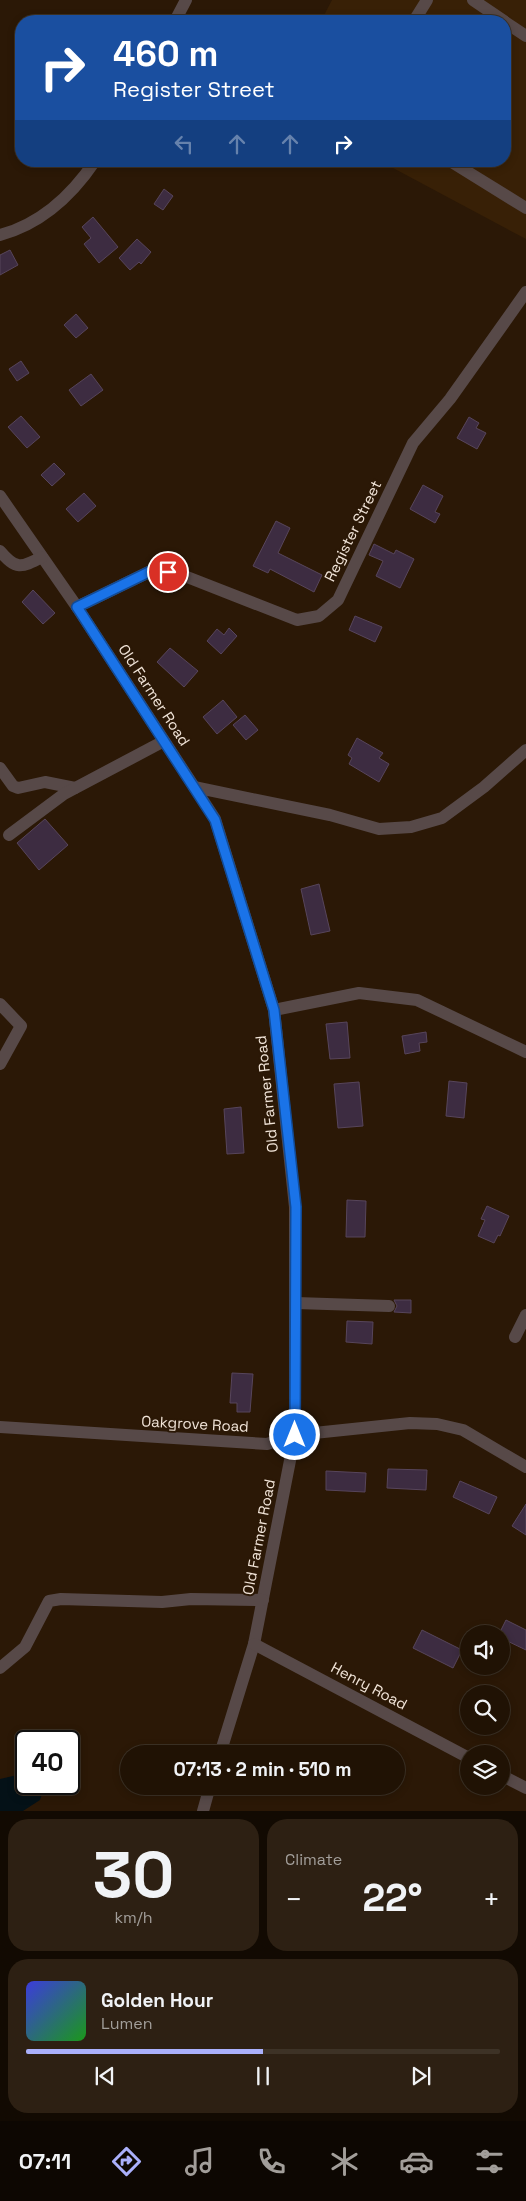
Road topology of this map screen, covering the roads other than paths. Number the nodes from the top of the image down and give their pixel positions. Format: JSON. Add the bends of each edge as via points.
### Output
{"nodes":[{"id":1,"x":186,"y":0,"type":"edge"},
{"id":2,"x":427,"y":0,"type":"edge"},
{"id":3,"x":473,"y":0,"type":"edge"},
{"id":4,"x":178,"y":15,"type":"edge"},
{"id":5,"x":418,"y":15,"type":"edge"},
{"id":6,"x":495,"y":15,"type":"edge"},
{"id":7,"x":511,"y":26,"type":"edge"},
{"id":8,"x":526,"y":36,"type":"edge"},
{"id":9,"x":91,"y":167,"type":"edge"},
{"id":10,"x":460,"y":167,"type":"edge"},
{"id":11,"x":526,"y":208,"type":"edge"},
{"id":12,"x":0,"y":235,"type":"edge"},
{"id":13,"x":526,"y":292,"type":"edge"},
{"id":14,"x":0,"y":498,"type":"edge"},
{"id":15,"x":0,"y":551,"type":"edge"},
{"id":16,"x":42,"y":557,"type":"junction"},
{"id":17,"x":77,"y":607,"type":"junction"},
{"id":18,"x":164,"y":741,"type":"junction"},
{"id":19,"x":526,"y":750,"type":"edge"},
{"id":20,"x":0,"y":768,"type":"edge"},
{"id":21,"x":194,"y":787,"type":"junction"},
{"id":22,"x":75,"y":788,"type":"junction"},
{"id":23,"x":9,"y":834,"type":"dead end"},
{"id":24,"x":0,"y":1004,"type":"edge"},
{"id":25,"x":274,"y":1010,"type":"junction"},
{"id":26,"x":526,"y":1052,"type":"edge"},
{"id":27,"x":0,"y":1064,"type":"edge"},
{"id":28,"x":296,"y":1303,"type":"junction"},
{"id":29,"x":389,"y":1306,"type":"dead end"},
{"id":30,"x":526,"y":1315,"type":"edge"},
{"id":31,"x":515,"y":1337,"type":"dead end"},
{"id":32,"x":0,"y":1427,"type":"edge"},
{"id":33,"x":295,"y":1435,"type":"junction"},
{"id":34,"x":526,"y":1468,"type":"edge"},
{"id":35,"x":263,"y":1600,"type":"junction"},
{"id":36,"x":254,"y":1644,"type":"junction"},
{"id":37,"x":0,"y":1668,"type":"edge"},
{"id":38,"x":223,"y":1745,"type":"edge"},
{"id":39,"x":460,"y":1753,"type":"edge"},
{"id":40,"x":510,"y":1780,"type":"edge"},
{"id":41,"x":526,"y":1788,"type":"edge"},
{"id":42,"x":207,"y":1795,"type":"edge"},
{"id":43,"x":203,"y":1811,"type":"edge"}],
"edges":[{"from":1,"to":4,"type":"street"},
{"from":2,"to":5,"type":"street"},
{"from":3,"to":6,"type":"street"},
{"from":7,"to":8,"type":"street"},
{"from":9,"to":12,"type":"street","via":[[78,186],[47,213]]},
{"from":10,"to":11,"type":"street"},
{"from":13,"to":17,"type":"street","name":"Register Street","via":[[450,399],[413,443],[338,600],[319,616],[297,620],[182,575],[153,570]]},
{"from":14,"to":16,"type":"street","name":"Old Farmer Road"},
{"from":15,"to":16,"type":"street","via":[[9,562],[19,566],[26,566]]},
{"from":16,"to":17,"type":"street","name":"Old Farmer Road"},
{"from":17,"to":18,"type":"street","name":"Old Farmer Road"},
{"from":18,"to":21,"type":"street","name":"Old Farmer Road"},
{"from":18,"to":22,"type":"street"},
{"from":19,"to":21,"type":"street","via":[[442,818],[411,827],[379,828]]},
{"from":20,"to":22,"type":"street","via":[[18,788],[45,782]]},
{"from":21,"to":25,"type":"street","name":"Old Farmer Road","via":[[215,820]]},
{"from":22,"to":23,"type":"street"},
{"from":24,"to":27,"type":"street","via":[[21,1026]]},
{"from":25,"to":26,"type":"street","via":[[359,992],[418,1000]]},
{"from":25,"to":28,"type":"street","name":"Old Farmer Road","via":[[296,1207]]},
{"from":28,"to":29,"type":"street"},
{"from":28,"to":33,"type":"street","name":"Old Farmer Road"},
{"from":30,"to":31,"type":"street"},
{"from":32,"to":33,"type":"street","name":"Oakgrove Road","via":[[267,1444]]},
{"from":33,"to":34,"type":"street","name":"Oakgrove Road","via":[[437,1424],[463,1430]]},
{"from":33,"to":35,"type":"street","name":"Old Farmer Road"},
{"from":35,"to":36,"type":"street","name":"Old Farmer Road"},
{"from":35,"to":37,"type":"street","via":[[50,1601],[25,1647]]},
{"from":36,"to":38,"type":"street","name":"Old Farmer Road"},
{"from":36,"to":39,"type":"street","name":"Henry Road"},
{"from":40,"to":41,"type":"street"},
{"from":42,"to":43,"type":"street"}]}
